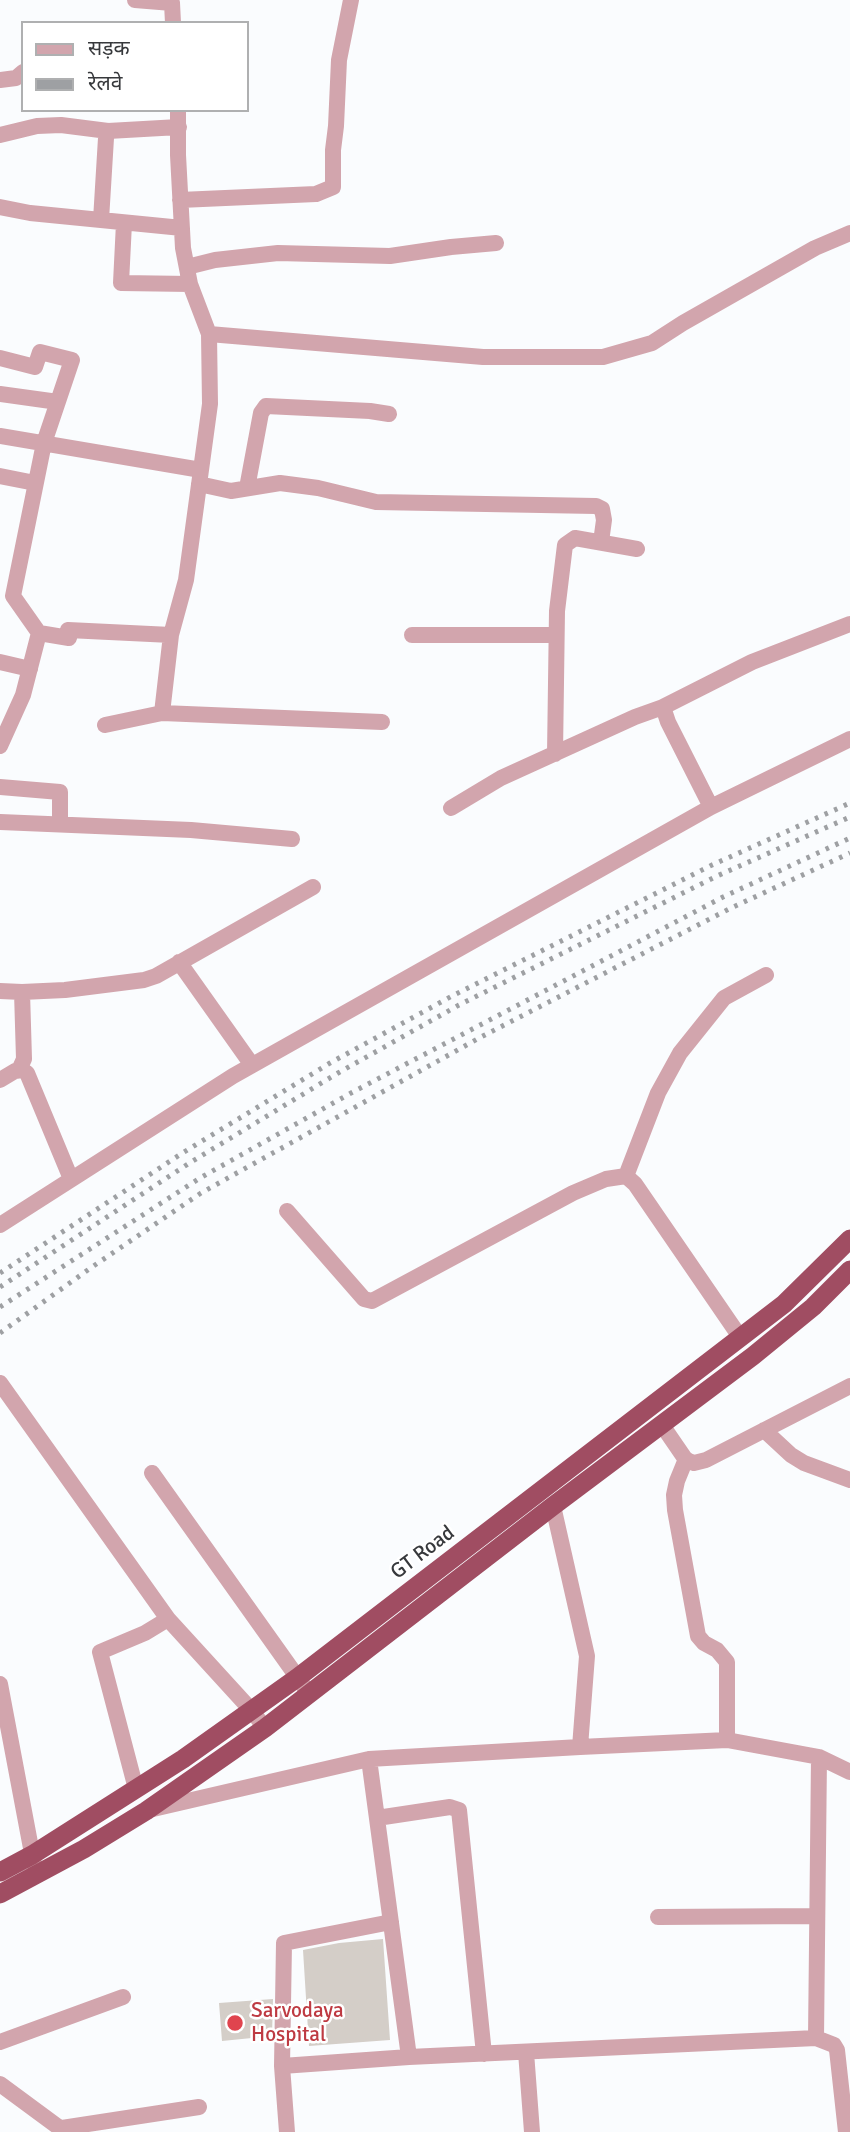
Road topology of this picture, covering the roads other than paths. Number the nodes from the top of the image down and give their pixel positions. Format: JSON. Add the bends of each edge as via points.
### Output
{"nodes":[{"id":1,"x":135,"y":0,"type":"edge"},
{"id":2,"x":351,"y":0,"type":"edge"},
{"id":3,"x":173,"y":21,"type":"edge"},
{"id":4,"x":21,"y":74,"type":"edge"},
{"id":5,"x":0,"y":80,"type":"edge"},
{"id":6,"x":65,"y":118,"type":"edge"},
{"id":7,"x":178,"y":118,"type":"edge"},
{"id":8,"x":108,"y":131,"type":"junction"},
{"id":9,"x":0,"y":135,"type":"edge"},
{"id":10,"x":180,"y":200,"type":"junction"},
{"id":11,"x":0,"y":207,"type":"edge"},
{"id":12,"x":101,"y":220,"type":"junction"},
{"id":13,"x":124,"y":223,"type":"junction"},
{"id":14,"x":182,"y":228,"type":"junction"},
{"id":15,"x":850,"y":233,"type":"edge"},
{"id":16,"x":496,"y":243,"type":"dead end"},
{"id":17,"x":188,"y":275,"type":"junction"},
{"id":18,"x":209,"y":334,"type":"junction"},
{"id":19,"x":0,"y":358,"type":"edge"},
{"id":20,"x":0,"y":394,"type":"edge"},
{"id":21,"x":58,"y":402,"type":"junction"},
{"id":22,"x":389,"y":414,"type":"dead end"},
{"id":23,"x":0,"y":436,"type":"edge"},
{"id":24,"x":44,"y":443,"type":"junction"},
{"id":25,"x":0,"y":476,"type":"edge"},
{"id":26,"x":200,"y":477,"type":"junction"},
{"id":27,"x":36,"y":483,"type":"junction"},
{"id":28,"x":247,"y":488,"type":"junction"},
{"id":29,"x":601,"y":542,"type":"junction"},
{"id":30,"x":637,"y":549,"type":"dead end"},
{"id":31,"x":6,"y":595,"type":"edge"},
{"id":32,"x":850,"y":624,"type":"edge"},
{"id":33,"x":39,"y":633,"type":"junction"},
{"id":34,"x":171,"y":635,"type":"junction"},
{"id":35,"x":412,"y":635,"type":"dead end"},
{"id":36,"x":556,"y":635,"type":"junction"},
{"id":37,"x":0,"y":662,"type":"edge"},
{"id":38,"x":30,"y":669,"type":"junction"},
{"id":39,"x":663,"y":707,"type":"junction"},
{"id":40,"x":162,"y":713,"type":"junction"},
{"id":41,"x":382,"y":722,"type":"dead end"},
{"id":42,"x":105,"y":725,"type":"dead end"},
{"id":43,"x":850,"y":739,"type":"edge"},
{"id":44,"x":0,"y":746,"type":"edge"},
{"id":45,"x":555,"y":754,"type":"junction"},
{"id":46,"x":0,"y":787,"type":"edge"},
{"id":47,"x":711,"y":807,"type":"junction"},
{"id":48,"x":451,"y":808,"type":"dead end"},
{"id":49,"x":0,"y":822,"type":"edge"},
{"id":50,"x":60,"y":824,"type":"junction"},
{"id":51,"x":292,"y":839,"type":"dead end"},
{"id":52,"x":313,"y":887,"type":"dead end"},
{"id":53,"x":179,"y":962,"type":"junction"},
{"id":54,"x":766,"y":975,"type":"dead end"},
{"id":55,"x":0,"y":991,"type":"edge"},
{"id":56,"x":22,"y":992,"type":"junction"},
{"id":57,"x":252,"y":1065,"type":"junction"},
{"id":58,"x":19,"y":1070,"type":"junction"},
{"id":59,"x":0,"y":1080,"type":"edge"},
{"id":60,"x":626,"y":1176,"type":"junction"},
{"id":61,"x":71,"y":1180,"type":"junction"},
{"id":62,"x":287,"y":1211,"type":"dead end"},
{"id":63,"x":0,"y":1225,"type":"edge"},
{"id":64,"x":850,"y":1239,"type":"edge"},
{"id":65,"x":850,"y":1270,"type":"edge"},
{"id":66,"x":783,"y":1304,"type":"junction"},
{"id":67,"x":797,"y":1320,"type":"junction"},
{"id":68,"x":740,"y":1337,"type":"junction"},
{"id":69,"x":0,"y":1383,"type":"edge"},
{"id":70,"x":850,"y":1385,"type":"edge"},
{"id":71,"x":662,"y":1425,"type":"junction"},
{"id":72,"x":764,"y":1430,"type":"junction"},
{"id":73,"x":686,"y":1459,"type":"junction"},
{"id":74,"x":152,"y":1473,"type":"dead end"},
{"id":75,"x":850,"y":1480,"type":"edge"},
{"id":76,"x":553,"y":1506,"type":"junction"},
{"id":77,"x":448,"y":1575,"type":"junction"},
{"id":78,"x":169,"y":1619,"type":"junction"},
{"id":79,"x":297,"y":1678,"type":"junction"},
{"id":80,"x":0,"y":1684,"type":"edge"},
{"id":81,"x":310,"y":1695,"type":"junction"},
{"id":82,"x":252,"y":1711,"type":"junction"},
{"id":83,"x":265,"y":1728,"type":"junction"},
{"id":84,"x":727,"y":1741,"type":"junction"},
{"id":85,"x":580,"y":1747,"type":"junction"},
{"id":86,"x":819,"y":1757,"type":"junction"},
{"id":87,"x":369,"y":1759,"type":"junction"},
{"id":88,"x":850,"y":1772,"type":"edge"},
{"id":89,"x":136,"y":1789,"type":"junction"},
{"id":90,"x":146,"y":1811,"type":"junction"},
{"id":91,"x":377,"y":1818,"type":"junction"},
{"id":92,"x":32,"y":1855,"type":"junction"},
{"id":93,"x":0,"y":1872,"type":"edge"},
{"id":94,"x":36,"y":1876,"type":"junction"},
{"id":95,"x":0,"y":1894,"type":"edge"},
{"id":96,"x":817,"y":1916,"type":"junction"},
{"id":97,"x":658,"y":1917,"type":"dead end"},
{"id":98,"x":391,"y":1922,"type":"junction"},
{"id":99,"x":123,"y":1997,"type":"dead end"},
{"id":100,"x":816,"y":2038,"type":"junction"},
{"id":101,"x":0,"y":2042,"type":"edge"},
{"id":102,"x":526,"y":2052,"type":"junction"},
{"id":103,"x":484,"y":2054,"type":"junction"},
{"id":104,"x":409,"y":2057,"type":"junction"},
{"id":105,"x":282,"y":2066,"type":"junction"},
{"id":106,"x":0,"y":2084,"type":"edge"},
{"id":107,"x":199,"y":2107,"type":"dead end"},
{"id":108,"x":64,"y":2130,"type":"edge"},
{"id":109,"x":287,"y":2132,"type":"edge"},
{"id":110,"x":532,"y":2132,"type":"edge"},
{"id":111,"x":846,"y":2132,"type":"edge"}],
"edges":[{"from":1,"to":3,"type":"street","via":[[172,3]]},
{"from":2,"to":10,"type":"street","via":[[339,60],[333,187],[316,194]]},
{"from":4,"to":5,"type":"street"},
{"from":6,"to":8,"type":"street"},
{"from":6,"to":9,"type":"street"},
{"from":7,"to":8,"type":"street"},
{"from":7,"to":10,"type":"street"},
{"from":8,"to":12,"type":"street"},
{"from":10,"to":14,"type":"street"},
{"from":11,"to":12,"type":"street"},
{"from":12,"to":13,"type":"street"},
{"from":13,"to":14,"type":"street"},
{"from":13,"to":17,"type":"street","via":[[121,283]]},
{"from":14,"to":17,"type":"street"},
{"from":15,"to":18,"type":"street","via":[[815,248],[652,344],[603,357],[483,357]]},
{"from":16,"to":17,"type":"street","via":[[390,257],[278,253],[215,260]]},
{"from":17,"to":18,"type":"street"},
{"from":18,"to":26,"type":"street","via":[[210,404]]},
{"from":19,"to":21,"type":"street","via":[[35,367],[40,352],[72,360]]},
{"from":20,"to":21,"type":"street"},
{"from":21,"to":24,"type":"street"},
{"from":22,"to":28,"type":"street","via":[[266,406]]},
{"from":23,"to":24,"type":"street"},
{"from":24,"to":26,"type":"street"},
{"from":24,"to":27,"type":"street"},
{"from":25,"to":27,"type":"street"},
{"from":26,"to":28,"type":"street","via":[[231,491]]},
{"from":26,"to":34,"type":"street","via":[[186,580]]},
{"from":27,"to":31,"type":"street"},
{"from":28,"to":29,"type":"street","via":[[280,483],[376,502],[596,506],[602,509],[604,520]]},
{"from":29,"to":30,"type":"street"},
{"from":29,"to":36,"type":"street","via":[[575,538],[565,545]]},
{"from":31,"to":33,"type":"street"},
{"from":32,"to":39,"type":"street","via":[[752,662]]},
{"from":33,"to":34,"type":"street","via":[[69,638],[68,631]]},
{"from":33,"to":38,"type":"street"},
{"from":34,"to":40,"type":"street"},
{"from":35,"to":36,"type":"street"},
{"from":36,"to":45,"type":"street"},
{"from":37,"to":38,"type":"street"},
{"from":38,"to":44,"type":"street"},
{"from":39,"to":45,"type":"street"},
{"from":39,"to":47,"type":"street"},
{"from":40,"to":41,"type":"street"},
{"from":40,"to":42,"type":"street"},
{"from":43,"to":47,"type":"street"},
{"from":45,"to":48,"type":"street","via":[[501,778]]},
{"from":46,"to":50,"type":"street","via":[[60,792]]},
{"from":47,"to":57,"type":"street"},
{"from":49,"to":50,"type":"street"},
{"from":50,"to":51,"type":"street"},
{"from":52,"to":53,"type":"street"},
{"from":53,"to":56,"type":"street","via":[[144,980]]},
{"from":53,"to":57,"type":"street"},
{"from":54,"to":60,"type":"street","via":[[724,998],[680,1053],[658,1093]]},
{"from":55,"to":56,"type":"street"},
{"from":56,"to":58,"type":"street","via":[[24,1059]]},
{"from":57,"to":61,"type":"street"},
{"from":58,"to":59,"type":"street"},
{"from":58,"to":61,"type":"street","via":[[27,1073]]},
{"from":60,"to":62,"type":"street","via":[[606,1178],[573,1193],[372,1301],[364,1299]]},
{"from":60,"to":68,"type":"street"},
{"from":61,"to":63,"type":"street"},
{"from":64,"to":66,"type":"highway","name":"GT Road"},
{"from":65,"to":67,"type":"highway","name":"GT Road"},
{"from":66,"to":67,"type":"highway"},
{"from":66,"to":68,"type":"highway","name":"GT Road"},
{"from":67,"to":71,"type":"highway","name":"GT Road"},
{"from":68,"to":77,"type":"highway","name":"GT Road"},
{"from":69,"to":78,"type":"street"},
{"from":70,"to":72,"type":"street"},
{"from":71,"to":73,"type":"street"},
{"from":71,"to":76,"type":"highway","name":"GT Road"},
{"from":72,"to":73,"type":"street","via":[[706,1460],[694,1463]]},
{"from":72,"to":75,"type":"street","via":[[804,1464]]},
{"from":73,"to":84,"type":"street","via":[[674,1494],[675,1510],[698,1636],[727,1662]]},
{"from":74,"to":79,"type":"street"},
{"from":76,"to":77,"type":"highway","name":"GT Road"},
{"from":76,"to":85,"type":"street","via":[[587,1656]]},
{"from":77,"to":79,"type":"highway","name":"GT Road"},
{"from":77,"to":81,"type":"highway","name":"GT Road"},
{"from":78,"to":82,"type":"street"},
{"from":78,"to":89,"type":"street","via":[[100,1652]]},
{"from":79,"to":81,"type":"street"},
{"from":79,"to":82,"type":"highway","name":"GT Road"},
{"from":80,"to":92,"type":"street"},
{"from":81,"to":83,"type":"highway","name":"GT Road"},
{"from":82,"to":83,"type":"street"},
{"from":82,"to":89,"type":"highway","name":"GT Road"},
{"from":83,"to":90,"type":"highway","name":"GT Road"},
{"from":84,"to":85,"type":"street"},
{"from":84,"to":86,"type":"street"},
{"from":85,"to":87,"type":"street"},
{"from":86,"to":88,"type":"street"},
{"from":86,"to":96,"type":"street"},
{"from":87,"to":90,"type":"street"},
{"from":87,"to":91,"type":"street"},
{"from":89,"to":92,"type":"highway","name":"GT Road"},
{"from":90,"to":94,"type":"highway","name":"GT Road"},
{"from":91,"to":98,"type":"street"},
{"from":91,"to":103,"type":"street","via":[[450,1807],[459,1810]]},
{"from":92,"to":93,"type":"highway","name":"GT Road"},
{"from":92,"to":94,"type":"street"},
{"from":94,"to":95,"type":"highway","name":"GT Road"},
{"from":96,"to":97,"type":"street"},
{"from":96,"to":100,"type":"street"},
{"from":98,"to":104,"type":"street"},
{"from":98,"to":105,"type":"street","via":[[284,1943]]},
{"from":99,"to":101,"type":"street"},
{"from":100,"to":102,"type":"street"},
{"from":100,"to":111,"type":"street","via":[[837,2050]]},
{"from":102,"to":103,"type":"street"},
{"from":102,"to":110,"type":"street"},
{"from":103,"to":104,"type":"street"},
{"from":104,"to":105,"type":"street"},
{"from":105,"to":109,"type":"street"},
{"from":106,"to":108,"type":"street"},
{"from":107,"to":108,"type":"street"}]}
